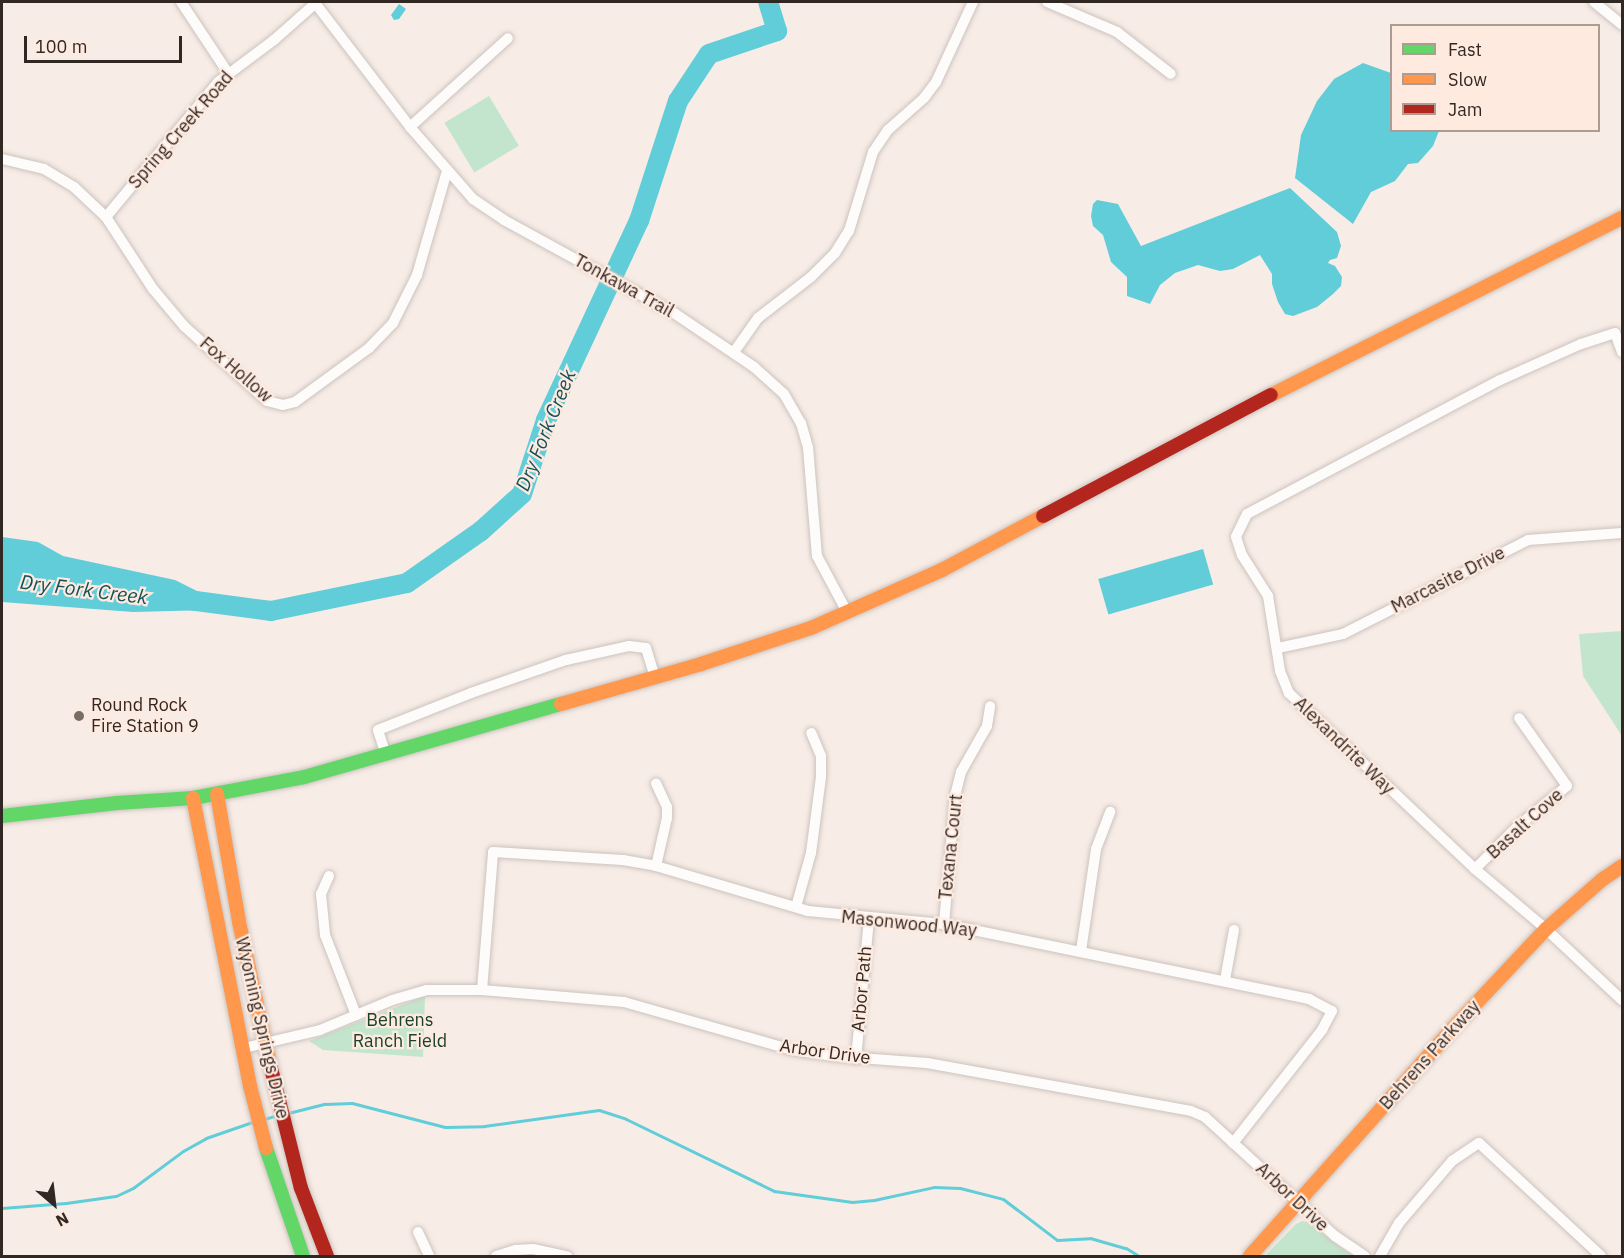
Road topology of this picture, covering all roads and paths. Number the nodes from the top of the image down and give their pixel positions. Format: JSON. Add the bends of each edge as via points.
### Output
{"nodes":[{"id":1,"x":181,"y":2,"type":"edge"},
{"id":2,"x":316,"y":2,"type":"edge"},
{"id":3,"x":973,"y":2,"type":"edge"},
{"id":4,"x":1047,"y":2,"type":"edge"},
{"id":5,"x":1594,"y":2,"type":"edge"},
{"id":6,"x":1623,"y":25,"type":"edge"},
{"id":7,"x":508,"y":38,"type":"dead end"},
{"id":8,"x":228,"y":73,"type":"junction"},
{"id":9,"x":1172,"y":74,"type":"dead end"},
{"id":10,"x":410,"y":127,"type":"junction"},
{"id":11,"x":2,"y":159,"type":"edge"},
{"id":12,"x":447,"y":171,"type":"junction"},
{"id":13,"x":106,"y":217,"type":"junction"},
{"id":14,"x":1623,"y":218,"type":"edge"},
{"id":15,"x":734,"y":352,"type":"junction"},
{"id":16,"x":1623,"y":352,"type":"edge"},
{"id":17,"x":1623,"y":533,"type":"edge"},
{"id":18,"x":847,"y":612,"type":"junction"},
{"id":19,"x":1278,"y":648,"type":"junction"},
{"id":20,"x":654,"y":675,"type":"junction"},
{"id":21,"x":990,"y":706,"type":"dead end"},
{"id":22,"x":1519,"y":718,"type":"dead end"},
{"id":23,"x":811,"y":733,"type":"dead end"},
{"id":24,"x":386,"y":755,"type":"junction"},
{"id":25,"x":656,"y":783,"type":"dead end"},
{"id":26,"x":217,"y":794,"type":"junction"},
{"id":27,"x":193,"y":798,"type":"junction"},
{"id":28,"x":1110,"y":812,"type":"dead end"},
{"id":29,"x":2,"y":816,"type":"edge"},
{"id":30,"x":656,"y":866,"type":"junction"},
{"id":31,"x":1623,"y":866,"type":"edge"},
{"id":32,"x":1475,"y":869,"type":"junction"},
{"id":33,"x":330,"y":876,"type":"dead end"},
{"id":34,"x":796,"y":907,"type":"junction"},
{"id":35,"x":869,"y":919,"type":"junction"},
{"id":36,"x":944,"y":924,"type":"junction"},
{"id":37,"x":1546,"y":929,"type":"junction"},
{"id":38,"x":1234,"y":930,"type":"dead end"},
{"id":39,"x":1081,"y":951,"type":"junction"},
{"id":40,"x":1225,"y":980,"type":"junction"},
{"id":41,"x":482,"y":990,"type":"junction"},
{"id":42,"x":1623,"y":1000,"type":"edge"},
{"id":43,"x":356,"y":1015,"type":"junction"},
{"id":44,"x":265,"y":1043,"type":"junction"},
{"id":45,"x":244,"y":1048,"type":"junction"},
{"id":46,"x":856,"y":1059,"type":"junction"},
{"id":47,"x":1233,"y":1143,"type":"junction"},
{"id":48,"x":1300,"y":1203,"type":"junction"},
{"id":49,"x":418,"y":1232,"type":"dead end"},
{"id":50,"x":303,"y":1257,"type":"edge"},
{"id":51,"x":327,"y":1257,"type":"edge"},
{"id":52,"x":429,"y":1257,"type":"edge"},
{"id":53,"x":496,"y":1257,"type":"edge"},
{"id":54,"x":567,"y":1257,"type":"edge"},
{"id":55,"x":1251,"y":1257,"type":"edge"},
{"id":56,"x":1365,"y":1257,"type":"edge"},
{"id":57,"x":1380,"y":1257,"type":"edge"},
{"id":58,"x":1601,"y":1257,"type":"edge"}],
"edges":[{"from":1,"to":8,"type":"street"},
{"from":2,"to":8,"type":"street","name":"Spring Creek Road","via":[[274,40]]},
{"from":2,"to":10,"type":"street","name":"Tonkawa Trail"},
{"from":3,"to":15,"type":"street","via":[[936,82],[888,130],[873,152],[852,222],[835,253],[758,318]]},
{"from":4,"to":9,"type":"street","via":[[1117,32]]},
{"from":5,"to":6,"type":"street"},
{"from":7,"to":10,"type":"street"},
{"from":8,"to":13,"type":"street","name":"Spring Creek Road"},
{"from":10,"to":12,"type":"street","name":"Tonkawa Trail"},
{"from":11,"to":13,"type":"street","name":"Fox Hollow","via":[[60,177]]},
{"from":12,"to":13,"type":"street","name":"Fox Hollow","via":[[417,275],[393,322],[369,348],[295,402],[283,405],[267,401],[168,308]]},
{"from":12,"to":15,"type":"street","name":"Tonkawa Trail","via":[[488,210]]},
{"from":14,"to":18,"type":"main road","via":[[1273,394],[942,570]]},
{"from":15,"to":18,"type":"street","name":"Tonkawa Trail","via":[[784,394],[801,423],[811,463],[817,556]]},
{"from":16,"to":19,"type":"street","name":"Alexandrite Way","via":[[1615,333],[1581,344],[1500,380],[1247,514],[1236,537],[1242,555],[1268,596]]},
{"from":17,"to":19,"type":"street","name":"Marcasite Drive","via":[[1528,540],[1343,634]]},
{"from":18,"to":20,"type":"main road","via":[[701,664]]},
{"from":19,"to":32,"type":"street","name":"Alexandrite Way","via":[[1280,671],[1288,693]]},
{"from":20,"to":24,"type":"main road"},
{"from":20,"to":24,"type":"street","via":[[646,648],[629,646],[566,660],[378,730]]},
{"from":21,"to":36,"type":"street","name":"Texana Court","via":[[987,726],[961,772],[955,796]]},
{"from":22,"to":32,"type":"street","name":"Basalt Cove","via":[[1567,786],[1518,826]]},
{"from":23,"to":34,"type":"street","via":[[821,756],[820,777],[811,853]]},
{"from":24,"to":26,"type":"main road"},
{"from":25,"to":30,"type":"street","via":[[667,807],[667,818]]},
{"from":26,"to":27,"type":"main road"},
{"from":26,"to":44,"type":"main road","name":"Wyoming Springs Drive"},
{"from":27,"to":29,"type":"main road"},
{"from":27,"to":45,"type":"main road","name":"Wyoming Springs Drive"},
{"from":28,"to":39,"type":"street","via":[[1096,849]]},
{"from":30,"to":34,"type":"street","name":"Masonwood Way"},
{"from":30,"to":41,"type":"street","name":"Masonwood Way","via":[[623,860],[493,852]]},
{"from":31,"to":37,"type":"main road","name":"Behrens Parkway"},
{"from":32,"to":37,"type":"street","name":"Alexandrite Way"},
{"from":33,"to":43,"type":"street","via":[[321,894],[325,935]]},
{"from":34,"to":35,"type":"street","name":"Masonwood Way"},
{"from":35,"to":36,"type":"street","name":"Masonwood Way"},
{"from":35,"to":46,"type":"street","name":"Arbor Path"},
{"from":36,"to":39,"type":"street","name":"Masonwood Way"},
{"from":37,"to":42,"type":"street","name":"Alexandrite Way"},
{"from":37,"to":48,"type":"main road","name":"Behrens Parkway","via":[[1453,1028]]},
{"from":38,"to":40,"type":"street"},
{"from":39,"to":40,"type":"street","name":"Masonwood Way"},
{"from":40,"to":47,"type":"street","name":"Masonwood Way","via":[[1309,999],[1332,1011],[1322,1030]]},
{"from":41,"to":43,"type":"street","name":"Arbor Drive","via":[[426,990]]},
{"from":41,"to":46,"type":"street","name":"Arbor Drive","via":[[624,1002],[771,1045]]},
{"from":43,"to":44,"type":"street","name":"Arbor Drive","via":[[320,1030]]},
{"from":44,"to":45,"type":"street","name":"Arbor Drive"},
{"from":44,"to":51,"type":"main road","name":"Wyoming Springs Drive","via":[[290,1149]]},
{"from":45,"to":50,"type":"main road","name":"Wyoming Springs Drive","via":[[268,1158]]},
{"from":46,"to":47,"type":"street","name":"Arbor Drive","via":[[927,1063],[1173,1106],[1205,1117]]},
{"from":47,"to":48,"type":"street","name":"Arbor Drive"},
{"from":48,"to":55,"type":"main road","name":"Behrens Parkway"},
{"from":48,"to":56,"type":"street","name":"Arbor Drive","via":[[1335,1236]]},
{"from":49,"to":52,"type":"street"},
{"from":53,"to":54,"type":"street","via":[[533,1249]]},
{"from":57,"to":58,"type":"street","via":[[1399,1223],[1444,1170],[1479,1143]]}]}
